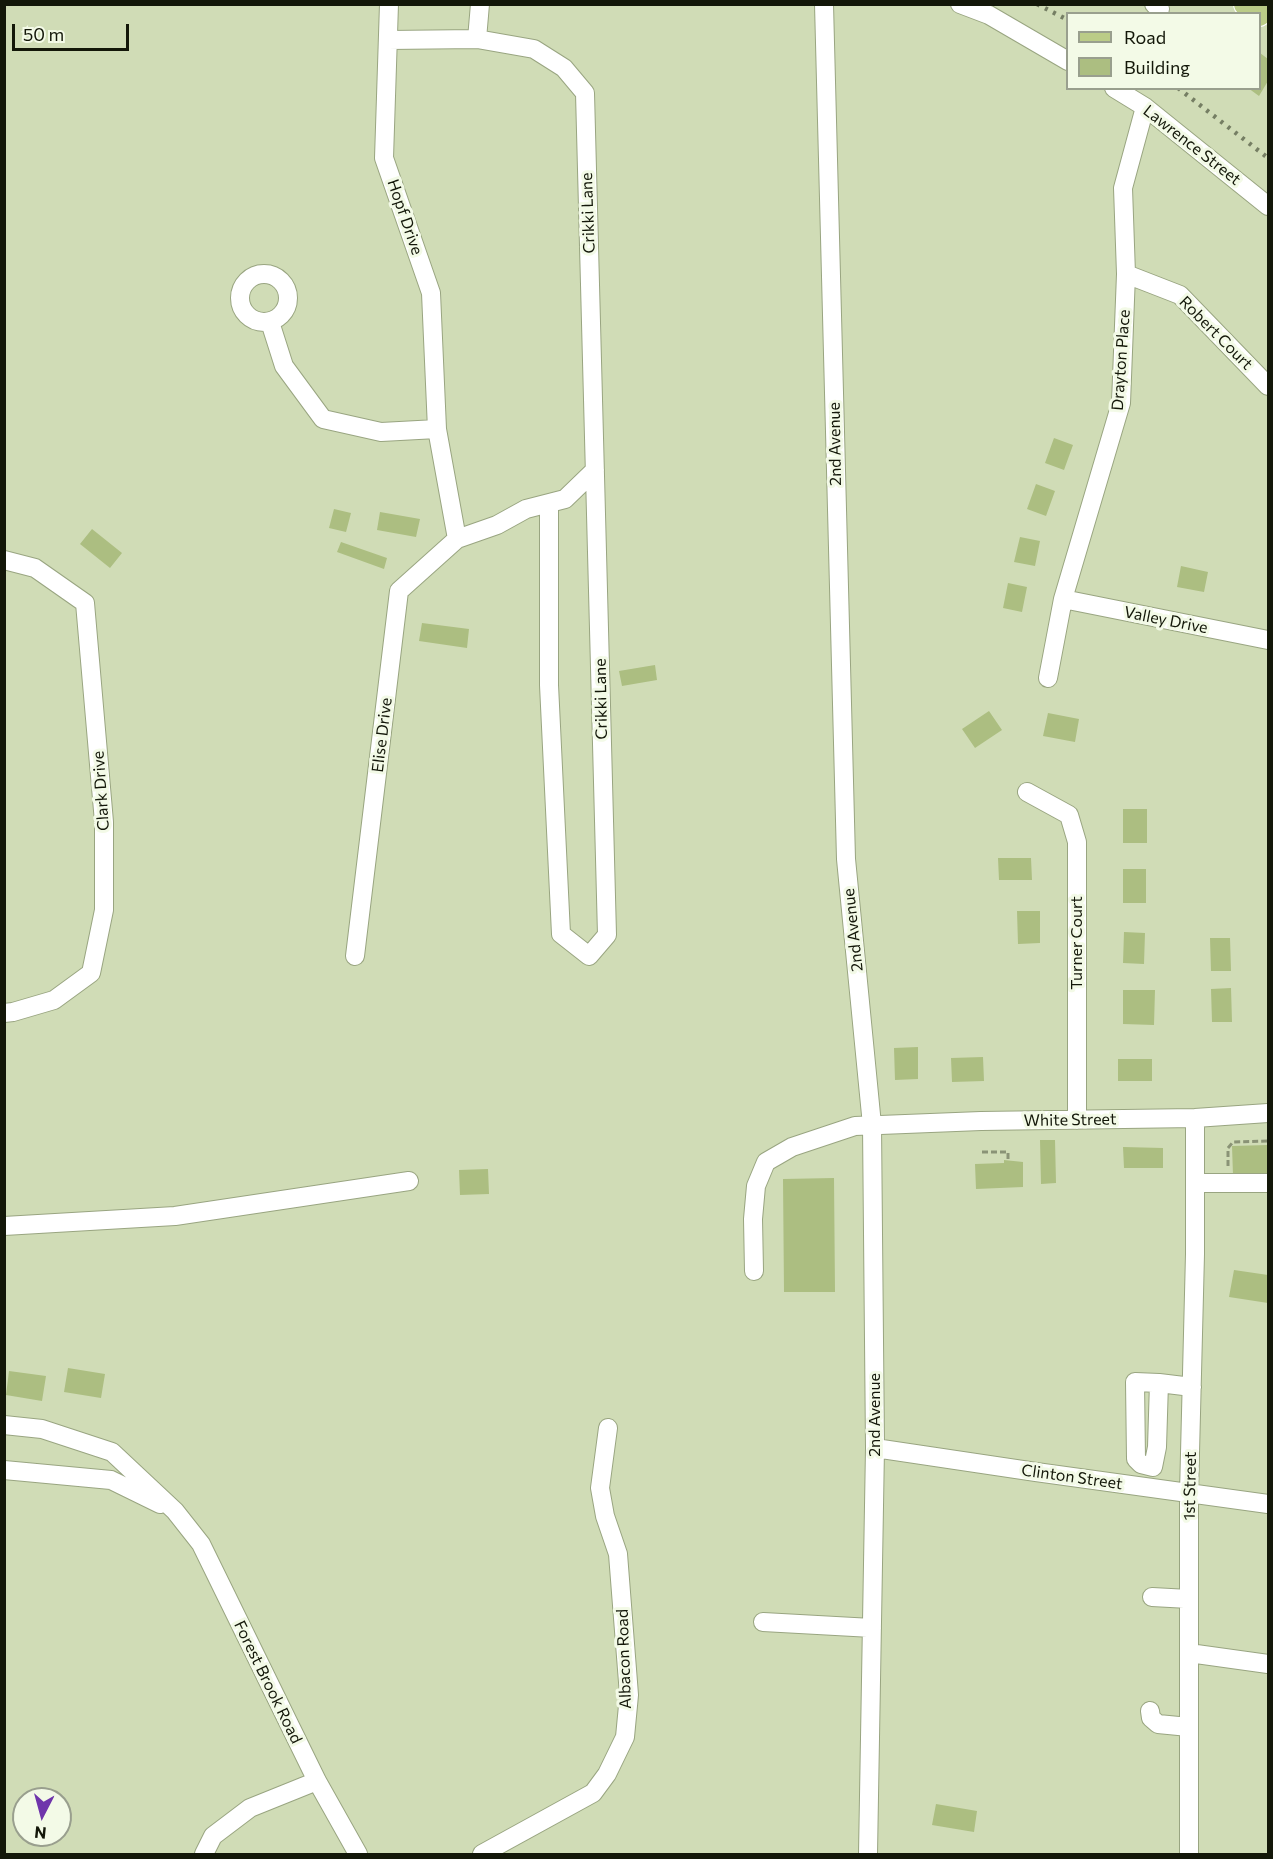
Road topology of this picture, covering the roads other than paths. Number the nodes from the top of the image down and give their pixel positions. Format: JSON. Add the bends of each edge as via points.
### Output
{"nodes":[{"id":1,"x":389,"y":4,"type":"edge"},
{"id":2,"x":480,"y":4,"type":"edge"},
{"id":3,"x":825,"y":4,"type":"edge"},
{"id":4,"x":960,"y":4,"type":"edge"},
{"id":5,"x":477,"y":39,"type":"junction"},
{"id":6,"x":388,"y":40,"type":"junction"},
{"id":7,"x":1066,"y":60,"type":"edge"},
{"id":8,"x":1117,"y":90,"type":"edge"},
{"id":9,"x":1145,"y":107,"type":"junction"},
{"id":10,"x":1269,"y":206,"type":"edge"},
{"id":11,"x":1126,"y":274,"type":"junction"},
{"id":12,"x":270,"y":322,"type":"dead end"},
{"id":13,"x":1269,"y":386,"type":"edge"},
{"id":14,"x":437,"y":429,"type":"junction"},
{"id":15,"x":595,"y":470,"type":"junction"},
{"id":16,"x":549,"y":503,"type":"junction"},
{"id":17,"x":457,"y":539,"type":"junction"},
{"id":18,"x":4,"y":560,"type":"edge"},
{"id":19,"x":1063,"y":599,"type":"junction"},
{"id":20,"x":1269,"y":640,"type":"edge"},
{"id":21,"x":1048,"y":678,"type":"dead end"},
{"id":22,"x":1027,"y":792,"type":"dead end"},
{"id":23,"x":355,"y":956,"type":"dead end"},
{"id":24,"x":4,"y":1013,"type":"edge"},
{"id":25,"x":1269,"y":1113,"type":"edge"},
{"id":26,"x":1195,"y":1118,"type":"junction"},
{"id":27,"x":1077,"y":1120,"type":"junction"},
{"id":28,"x":872,"y":1125,"type":"junction"},
{"id":29,"x":409,"y":1181,"type":"dead end"},
{"id":30,"x":1195,"y":1183,"type":"junction"},
{"id":31,"x":1269,"y":1184,"type":"edge"},
{"id":32,"x":4,"y":1226,"type":"edge"},
{"id":33,"x":754,"y":1271,"type":"dead end"},
{"id":34,"x":1159,"y":1383,"type":"dead end"},
{"id":35,"x":1192,"y":1387,"type":"junction"},
{"id":36,"x":4,"y":1425,"type":"edge"},
{"id":37,"x":608,"y":1428,"type":"dead end"},
{"id":38,"x":876,"y":1448,"type":"junction"},
{"id":39,"x":4,"y":1470,"type":"edge"},
{"id":40,"x":1190,"y":1493,"type":"junction"},
{"id":41,"x":1269,"y":1504,"type":"edge"},
{"id":42,"x":176,"y":1511,"type":"junction"},
{"id":43,"x":1152,"y":1597,"type":"dead end"},
{"id":44,"x":1189,"y":1599,"type":"junction"},
{"id":45,"x":763,"y":1622,"type":"dead end"},
{"id":46,"x":872,"y":1628,"type":"junction"},
{"id":47,"x":1189,"y":1653,"type":"junction"},
{"id":48,"x":1269,"y":1664,"type":"edge"},
{"id":49,"x":1150,"y":1711,"type":"dead end"},
{"id":50,"x":1189,"y":1727,"type":"junction"},
{"id":51,"x":317,"y":1781,"type":"junction"},
{"id":52,"x":204,"y":1854,"type":"edge"},
{"id":53,"x":358,"y":1854,"type":"edge"},
{"id":54,"x":482,"y":1854,"type":"edge"},
{"id":55,"x":868,"y":1854,"type":"edge"},
{"id":56,"x":1188,"y":1854,"type":"edge"}],
"edges":[{"from":1,"to":6,"type":"street","name":"Hopf Drive"},
{"from":2,"to":5,"type":"street"},
{"from":3,"to":28,"type":"street","name":"2nd Avenue","via":[[846,859]]},
{"from":4,"to":7,"type":"street","via":[[989,15]]},
{"from":5,"to":6,"type":"street","name":"Crikki Lane"},
{"from":5,"to":15,"type":"street","name":"Crikki Lane","via":[[534,49],[564,68],[585,93]]},
{"from":6,"to":14,"type":"street","name":"Hopf Drive","via":[[384,158],[431,293]]},
{"from":8,"to":9,"type":"street","name":"Lawrence Street"},
{"from":9,"to":10,"type":"street","name":"Lawrence Street"},
{"from":9,"to":11,"type":"street","name":"Drayton Place","via":[[1123,188]]},
{"from":11,"to":13,"type":"street","name":"Robert Court","via":[[1180,295]]},
{"from":11,"to":19,"type":"street","name":"Drayton Place","via":[[1121,403]]},
{"from":12,"to":14,"type":"street","via":[[284,366],[323,418],[381,432]]},
{"from":14,"to":17,"type":"street"},
{"from":15,"to":16,"type":"street","name":"Elise Drive","via":[[565,499]]},
{"from":15,"to":16,"type":"street","name":"Crikki Lane","via":[[607,935],[589,956],[561,934],[549,685]]},
{"from":16,"to":17,"type":"street","name":"Elise Drive"},
{"from":17,"to":23,"type":"street","name":"Elise Drive","via":[[399,591]]},
{"from":18,"to":24,"type":"street","name":"Clark Drive","via":[[35,568],[85,603],[104,822],[104,910],[91,973],[54,1000]]},
{"from":19,"to":20,"type":"street","name":"Valley Drive"},
{"from":19,"to":21,"type":"street","name":"Drayton Place"},
{"from":22,"to":27,"type":"street","name":"Turner Court","via":[[1069,815],[1077,842]]},
{"from":25,"to":26,"type":"street","name":"White Street"},
{"from":26,"to":27,"type":"street","name":"White Street"},
{"from":26,"to":30,"type":"street","name":"1st Street"},
{"from":27,"to":28,"type":"street","name":"White Street"},
{"from":28,"to":33,"type":"street","name":"White Street","via":[[855,1126],[792,1147],[766,1162],[756,1186]]},
{"from":28,"to":38,"type":"street","name":"2nd Avenue"},
{"from":29,"to":32,"type":"street","via":[[175,1216]]},
{"from":30,"to":31,"type":"street"},
{"from":30,"to":35,"type":"street","name":"1st Street"},
{"from":34,"to":35,"type":"street"},
{"from":35,"to":40,"type":"street","name":"1st Street"},
{"from":36,"to":42,"type":"street","name":"Forest Brook Road","via":[[42,1429],[112,1452]]},
{"from":37,"to":54,"type":"street","name":"Albacon Road","via":[[600,1488],[618,1554],[629,1695],[625,1737],[593,1793]]},
{"from":38,"to":40,"type":"street","name":"Clinton Street"},
{"from":38,"to":46,"type":"street","name":"2nd Avenue"},
{"from":39,"to":42,"type":"street","name":"Forest Brook Road","via":[[111,1480]]},
{"from":40,"to":41,"type":"street","name":"Clinton Street"},
{"from":40,"to":44,"type":"street","name":"1st Street"},
{"from":42,"to":51,"type":"street","name":"Forest Brook Road","via":[[201,1544]]},
{"from":43,"to":44,"type":"street"},
{"from":44,"to":47,"type":"street","name":"1st Street"},
{"from":45,"to":46,"type":"street"},
{"from":46,"to":55,"type":"street","name":"2nd Avenue"},
{"from":47,"to":48,"type":"street"},
{"from":47,"to":50,"type":"street","name":"1st Street"},
{"from":49,"to":50,"type":"street","via":[[1158,1724]]},
{"from":50,"to":56,"type":"street","name":"1st Street"},
{"from":51,"to":52,"type":"street","via":[[250,1808],[213,1836]]},
{"from":51,"to":53,"type":"street","name":"Forest Brook Road"}]}
